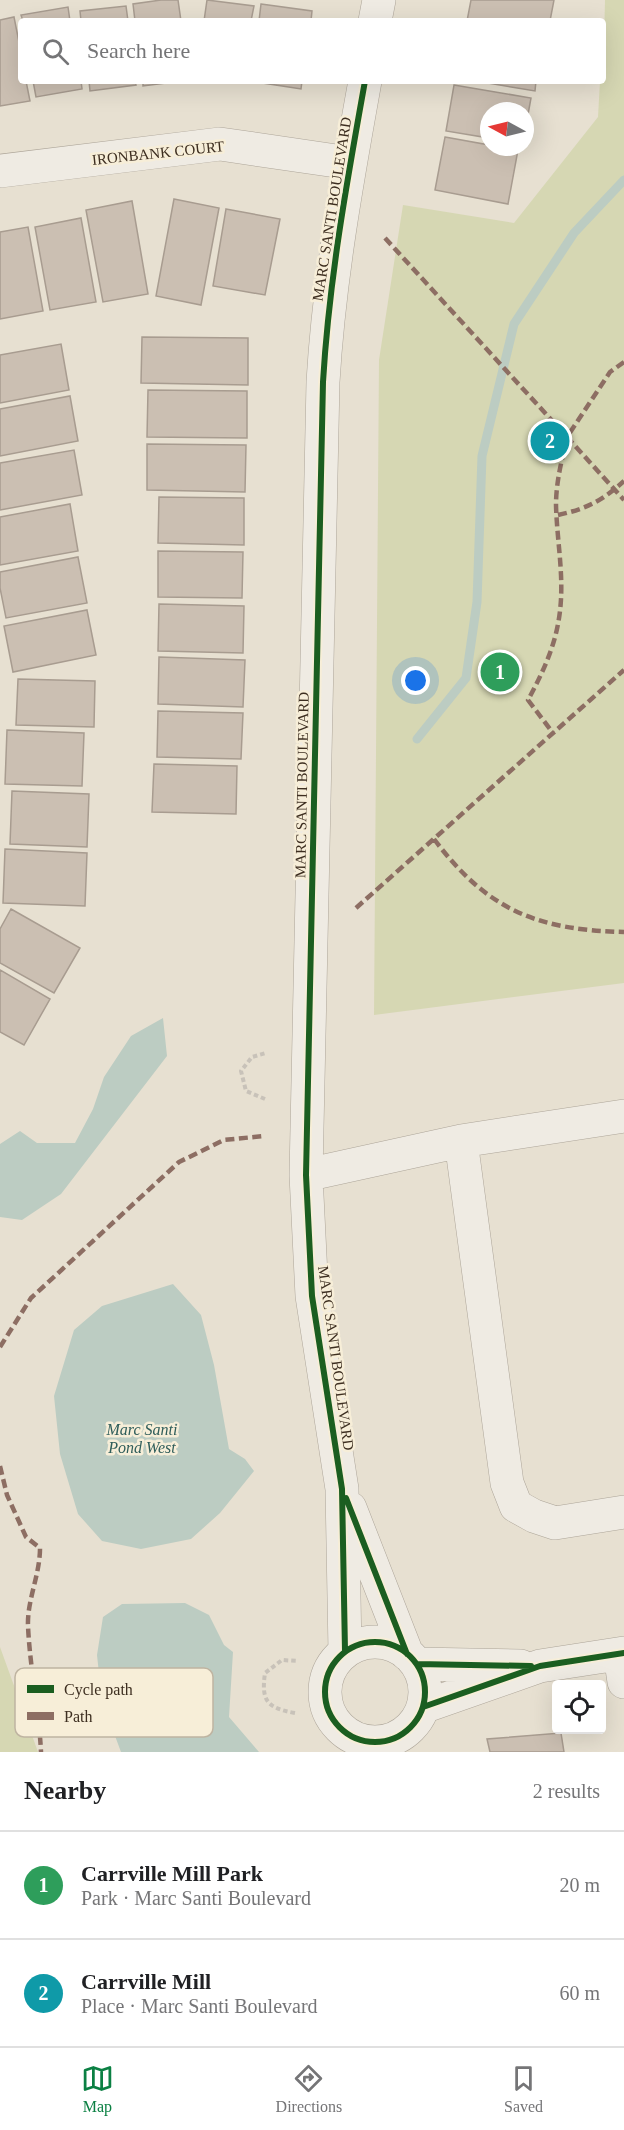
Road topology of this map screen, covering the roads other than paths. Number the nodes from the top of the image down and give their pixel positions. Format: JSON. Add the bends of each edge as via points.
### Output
{"nodes":[{"id":1,"x":379,"y":0,"type":"edge"},
{"id":2,"x":376,"y":18,"type":"edge"},
{"id":3,"x":364,"y":84,"type":"edge"},
{"id":4,"x":350,"y":163,"type":"junction"},
{"id":5,"x":0,"y":171,"type":"edge"},
{"id":6,"x":624,"y":1116,"type":"edge"},
{"id":7,"x":461,"y":1141,"type":"junction"},
{"id":8,"x":306,"y":1176,"type":"junction"},
{"id":9,"x":342,"y":1490,"type":"junction"},
{"id":10,"x":624,"y":1512,"type":"edge"},
{"id":11,"x":345,"y":1651,"type":"junction"},
{"id":12,"x":412,"y":1659,"type":"junction"},
{"id":13,"x":623,"y":1663,"type":"edge"},
{"id":14,"x":540,"y":1666,"type":"junction"},
{"id":15,"x":414,"y":1729,"type":"edge"},
{"id":16,"x":355,"y":1745,"type":"edge"}],
"edges":[{"from":1,"to":2,"type":"street"},
{"from":3,"to":4,"type":"street","name":"MARC SANTI BOULEVARD"},
{"from":4,"to":5,"type":"street","name":"IRONBANK COURT","via":[[220,144]]},
{"from":4,"to":8,"type":"street","name":"MARC SANTI BOULEVARD","via":[[327,318],[323,382]]},
{"from":6,"to":7,"type":"street"},
{"from":7,"to":8,"type":"street"},
{"from":7,"to":10,"type":"street","via":[[507,1483],[516,1506],[555,1523]]},
{"from":8,"to":9,"type":"street","name":"MARC SANTI BOULEVARD","via":[[312,1296]]},
{"from":9,"to":11,"type":"street","name":"MARC SANTI BOULEVARD"},
{"from":9,"to":12,"type":"street","name":"MARC SANTI BOULEVARD"},
{"from":11,"to":12,"type":"street","via":[[357,1645],[383,1642]]},
{"from":11,"to":16,"type":"street","via":[[333,1664],[324,1696],[328,1713]]},
{"from":12,"to":14,"type":"street"},
{"from":12,"to":15,"type":"street","via":[[423,1678],[425,1693]]},
{"from":13,"to":14,"type":"street"},
{"from":14,"to":15,"type":"street"},
{"from":15,"to":16,"type":"street","via":[[384,1742]]}]}
